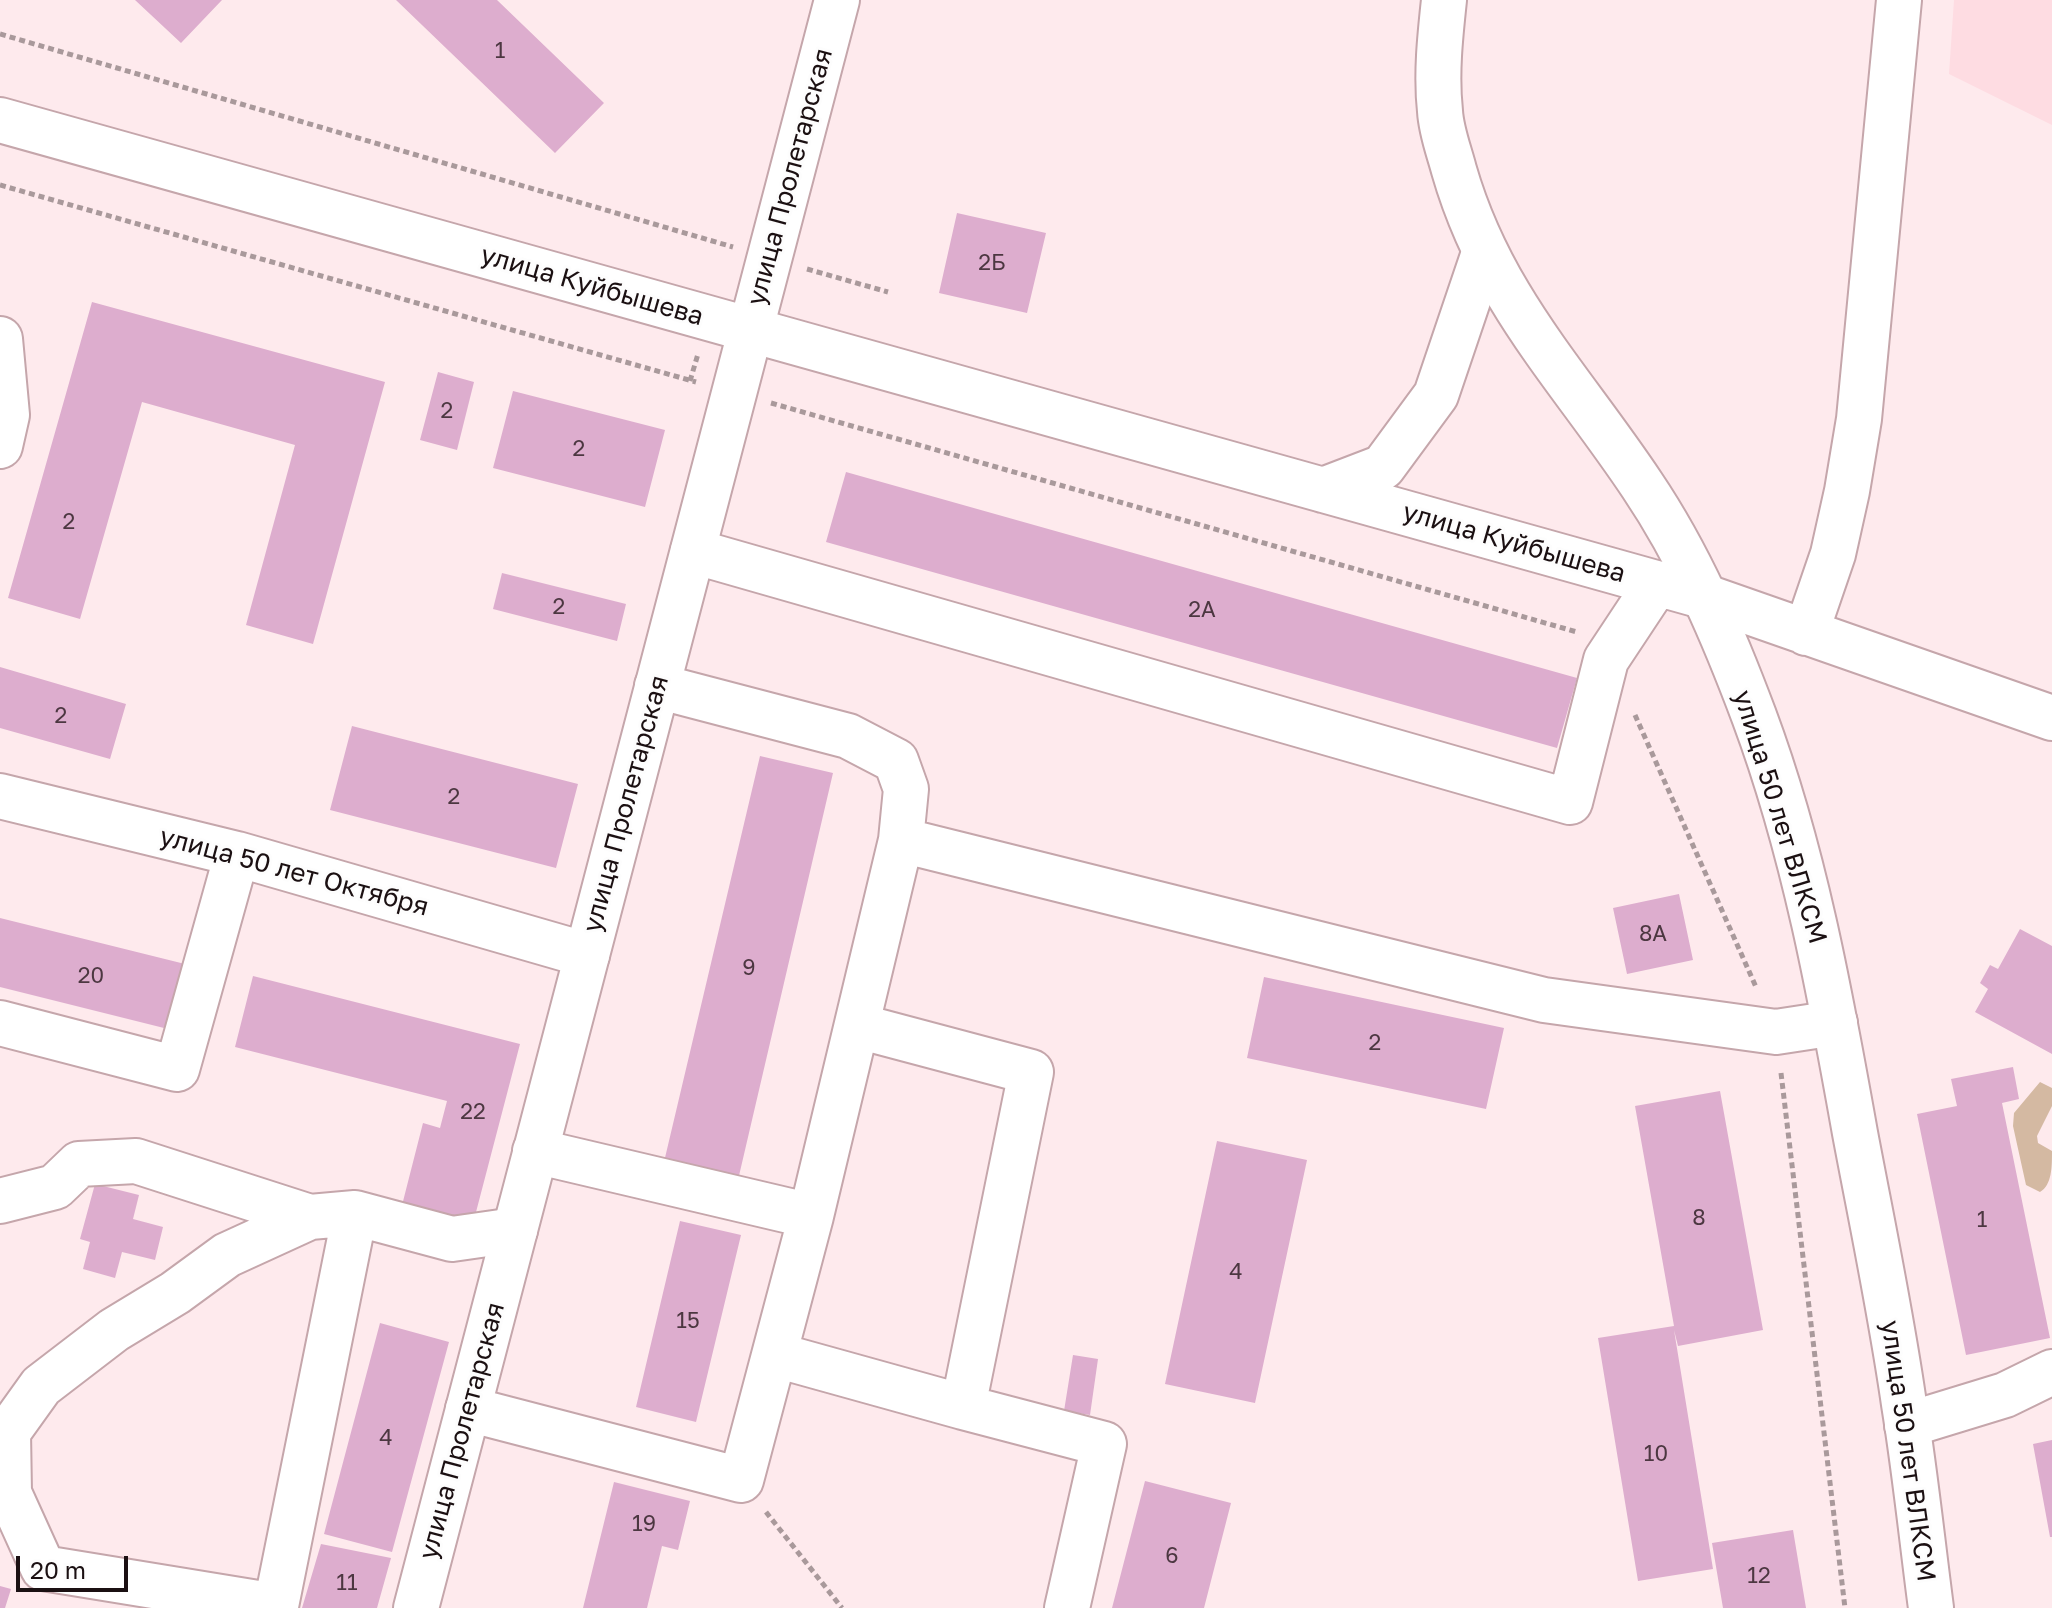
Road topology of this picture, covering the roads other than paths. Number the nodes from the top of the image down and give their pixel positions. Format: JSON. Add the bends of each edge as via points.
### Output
{"nodes":[{"id":1,"x":837,"y":0,"type":"edge"},
{"id":2,"x":1444,"y":0,"type":"edge"},
{"id":3,"x":1899,"y":0,"type":"edge"},
{"id":4,"x":0,"y":120,"type":"edge"},
{"id":5,"x":1484,"y":253,"type":"junction"},
{"id":6,"x":750,"y":330,"type":"junction"},
{"id":7,"x":0,"y":339,"type":"edge"},
{"id":8,"x":0,"y":446,"type":"edge"},
{"id":9,"x":1323,"y":490,"type":"junction"},
{"id":10,"x":693,"y":551,"type":"junction"},
{"id":11,"x":1657,"y":583,"type":"junction"},
{"id":12,"x":1706,"y":597,"type":"junction"},
{"id":13,"x":1806,"y":633,"type":"junction"},
{"id":14,"x":657,"y":686,"type":"junction"},
{"id":15,"x":2052,"y":718,"type":"edge"},
{"id":16,"x":0,"y":796,"type":"edge"},
{"id":17,"x":901,"y":840,"type":"junction"},
{"id":18,"x":237,"y":854,"type":"junction"},
{"id":19,"x":587,"y":955,"type":"junction"},
{"id":20,"x":0,"y":1023,"type":"edge"},
{"id":21,"x":1835,"y":1023,"type":"junction"},
{"id":22,"x":858,"y":1026,"type":"junction"},
{"id":23,"x":535,"y":1151,"type":"junction"},
{"id":24,"x":0,"y":1201,"type":"edge"},
{"id":25,"x":355,"y":1213,"type":"junction"},
{"id":26,"x":811,"y":1216,"type":"junction"},
{"id":27,"x":310,"y":1217,"type":"junction"},
{"id":28,"x":515,"y":1230,"type":"junction"},
{"id":29,"x":776,"y":1355,"type":"junction"},
{"id":30,"x":2052,"y":1372,"type":"edge"},
{"id":31,"x":963,"y":1407,"type":"junction"},
{"id":32,"x":468,"y":1409,"type":"junction"},
{"id":33,"x":1907,"y":1425,"type":"junction"},
{"id":34,"x":4,"y":1427,"type":"edge"},
{"id":35,"x":416,"y":1608,"type":"edge"},
{"id":36,"x":1067,"y":1608,"type":"edge"},
{"id":37,"x":1931,"y":1608,"type":"edge"}],
"edges":[{"from":1,"to":6,"type":"main road","name":"улица Пролетарская"},
{"from":2,"to":5,"type":"main road","name":"улица 50 лет ВЛКСМ","via":[[1440,115]]},
{"from":3,"to":13,"type":"main road","via":[[1859,419],[1833,554]]},
{"from":4,"to":6,"type":"main road","name":"улица Куйбышева"},
{"from":5,"to":9,"type":"main road","name":"улица Куйбышева","via":[[1436,395],[1383,467]]},
{"from":5,"to":12,"type":"main road","name":"улица 50 лет ВЛКСМ","via":[[1523,321],[1641,484]]},
{"from":6,"to":9,"type":"main road","name":"улица Куйбышева"},
{"from":6,"to":10,"type":"main road","name":"улица Пролетарская"},
{"from":7,"to":8,"type":"main road","via":[[7,415]]},
{"from":9,"to":11,"type":"main road","name":"улица Куйбышева"},
{"from":10,"to":11,"type":"main road","via":[[1570,802],[1606,660]]},
{"from":10,"to":14,"type":"main road","name":"улица Пролетарская"},
{"from":11,"to":12,"type":"main road","name":"улица Куйбышева"},
{"from":12,"to":13,"type":"main road","name":"улица Куйбышева"},
{"from":12,"to":21,"type":"main road","name":"улица 50 лет ВЛКСМ","via":[[1755,718],[1782,804]]},
{"from":13,"to":15,"type":"main road","name":"улица Куйбышева"},
{"from":14,"to":17,"type":"main road","via":[[848,736],[896,761],[906,789]]},
{"from":14,"to":19,"type":"main road","name":"улица Пролетарская"},
{"from":16,"to":18,"type":"main road","name":"улица 50 лет Октября"},
{"from":17,"to":21,"type":"main road","via":[[1544,1000],[1776,1032]]},
{"from":17,"to":22,"type":"main road"},
{"from":18,"to":19,"type":"main road","name":"улица 50 лет Октября"},
{"from":18,"to":20,"type":"main road","via":[[177,1069]]},
{"from":19,"to":23,"type":"main road","name":"улица Пролетарская"},
{"from":21,"to":33,"type":"main road","name":"улица 50 лет ВЛКСМ"},
{"from":22,"to":26,"type":"main road"},
{"from":22,"to":31,"type":"main road","via":[[1031,1072]]},
{"from":23,"to":26,"type":"main road"},
{"from":23,"to":28,"type":"main road","name":"улица Пролетарская"},
{"from":24,"to":27,"type":"main road","via":[[55,1187],[79,1164],[136,1161]]},
{"from":25,"to":27,"type":"main road"},
{"from":25,"to":28,"type":"main road","via":[[452,1239]]},
{"from":25,"to":34,"type":"main road","via":[[276,1606],[43,1568],[9,1493]]},
{"from":26,"to":29,"type":"main road"},
{"from":27,"to":34,"type":"main road","via":[[227,1255],[114,1330],[41,1386]]},
{"from":28,"to":32,"type":"main road","name":"улица Пролетарская"},
{"from":29,"to":31,"type":"main road"},
{"from":29,"to":32,"type":"main road","via":[[741,1480]]},
{"from":30,"to":33,"type":"main road","via":[[2005,1395]]},
{"from":31,"to":36,"type":"main road","via":[[1104,1444]]},
{"from":32,"to":35,"type":"main road","name":"улица Пролетарская"},
{"from":33,"to":37,"type":"main road","name":"улица 50 лет ВЛКСМ"}]}
